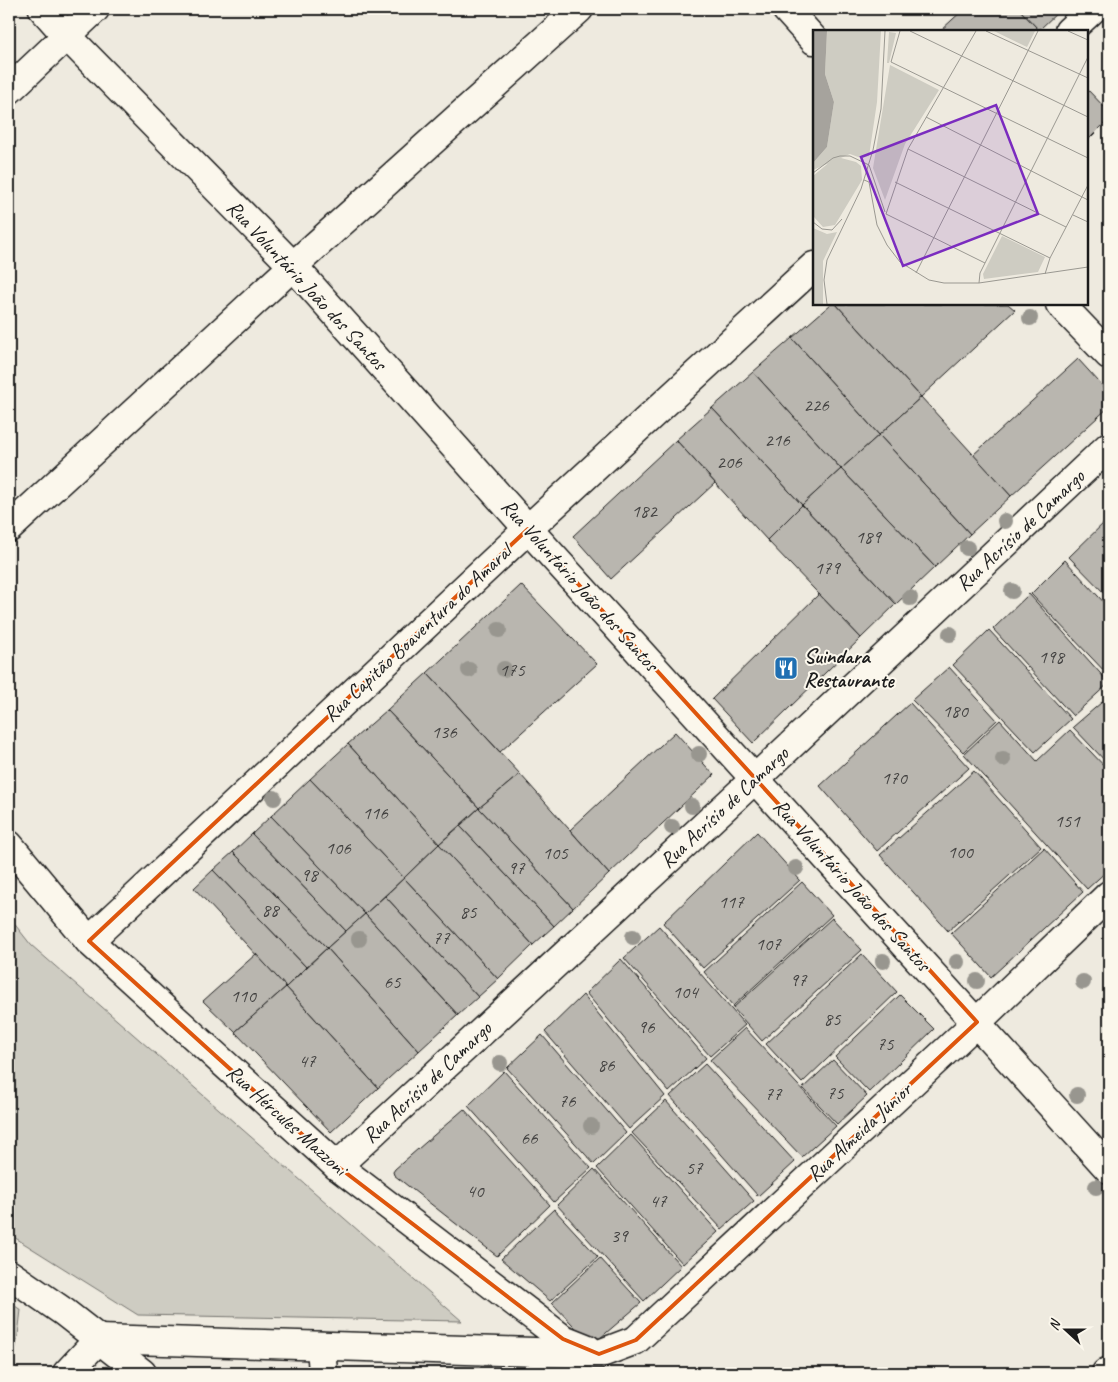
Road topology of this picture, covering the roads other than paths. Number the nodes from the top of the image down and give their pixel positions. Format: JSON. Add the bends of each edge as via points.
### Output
{"nodes":[{"id":1,"x":43,"y":9,"type":"edge"},
{"id":2,"x":95,"y":9,"type":"edge"},
{"id":3,"x":579,"y":9,"type":"edge"},
{"id":4,"x":786,"y":9,"type":"edge"},
{"id":5,"x":1093,"y":9,"type":"edge"},
{"id":6,"x":1070,"y":30,"type":"edge"},
{"id":7,"x":67,"y":36,"type":"junction"},
{"id":8,"x":813,"y":39,"type":"edge"},
{"id":9,"x":9,"y":90,"type":"edge"},
{"id":10,"x":293,"y":266,"type":"junction"},
{"id":11,"x":813,"y":267,"type":"edge"},
{"id":12,"x":1061,"y":305,"type":"edge"},
{"id":13,"x":1109,"y":355,"type":"edge"},
{"id":14,"x":1109,"y":446,"type":"edge"},
{"id":15,"x":9,"y":528,"type":"edge"},
{"id":16,"x":528,"y":529,"type":"junction"},
{"id":17,"x":756,"y":778,"type":"junction"},
{"id":18,"x":9,"y":845,"type":"edge"},
{"id":19,"x":1109,"y":895,"type":"edge"},
{"id":20,"x":89,"y":941,"type":"junction"},
{"id":21,"x":977,"y":1022,"type":"junction"},
{"id":22,"x":336,"y":1166,"type":"junction"},
{"id":23,"x":1109,"y":1169,"type":"edge"},
{"id":24,"x":9,"y":1274,"type":"edge"},
{"id":25,"x":99,"y":1339,"type":"junction"},
{"id":26,"x":320,"y":1346,"type":"junction"},
{"id":27,"x":599,"y":1354,"type":"junction"},
{"id":28,"x":67,"y":1373,"type":"edge"},
{"id":29,"x":142,"y":1373,"type":"edge"},
{"id":30,"x":323,"y":1373,"type":"edge"}],
"edges":[{"from":1,"to":7,"type":"street","name":"Rua Voluntário João dos Santos"},
{"from":2,"to":7,"type":"street"},
{"from":3,"to":10,"type":"street"},
{"from":4,"to":8,"type":"street"},
{"from":5,"to":6,"type":"street"},
{"from":7,"to":9,"type":"street"},
{"from":7,"to":10,"type":"street","name":"Rua Voluntário João dos Santos"},
{"from":10,"to":15,"type":"street"},
{"from":10,"to":16,"type":"street","name":"Rua Voluntário João dos Santos"},
{"from":11,"to":16,"type":"street","name":"Rua Capitão Boaventura do Amaral"},
{"from":12,"to":13,"type":"street"},
{"from":14,"to":17,"type":"street","name":"Rua Acrísio de Camargo"},
{"from":16,"to":17,"type":"street","name":"Rua Voluntário João dos Santos"},
{"from":16,"to":20,"type":"street","name":"Rua Capitão Boaventura do Amaral"},
{"from":17,"to":21,"type":"street","name":"Rua Voluntário João dos Santos"},
{"from":17,"to":22,"type":"street","name":"Rua Acrísio de Camargo"},
{"from":18,"to":20,"type":"street","name":"Rua Hércules Mazzoni"},
{"from":19,"to":21,"type":"street","name":"Rua Almeida Júnior"},
{"from":20,"to":22,"type":"street","name":"Rua Hércules Mazzoni"},
{"from":21,"to":23,"type":"street","name":"Rua Voluntário João dos Santos"},
{"from":21,"to":27,"type":"street","name":"Rua Almeida Júnior","via":[[636,1340]]},
{"from":22,"to":27,"type":"street","name":"Rua Hércules Mazzoni","via":[[563,1339]]},
{"from":24,"to":25,"type":"street"},
{"from":25,"to":26,"type":"street"},
{"from":25,"to":28,"type":"street"},
{"from":25,"to":29,"type":"street"},
{"from":26,"to":27,"type":"street"},
{"from":26,"to":30,"type":"street"}]}
